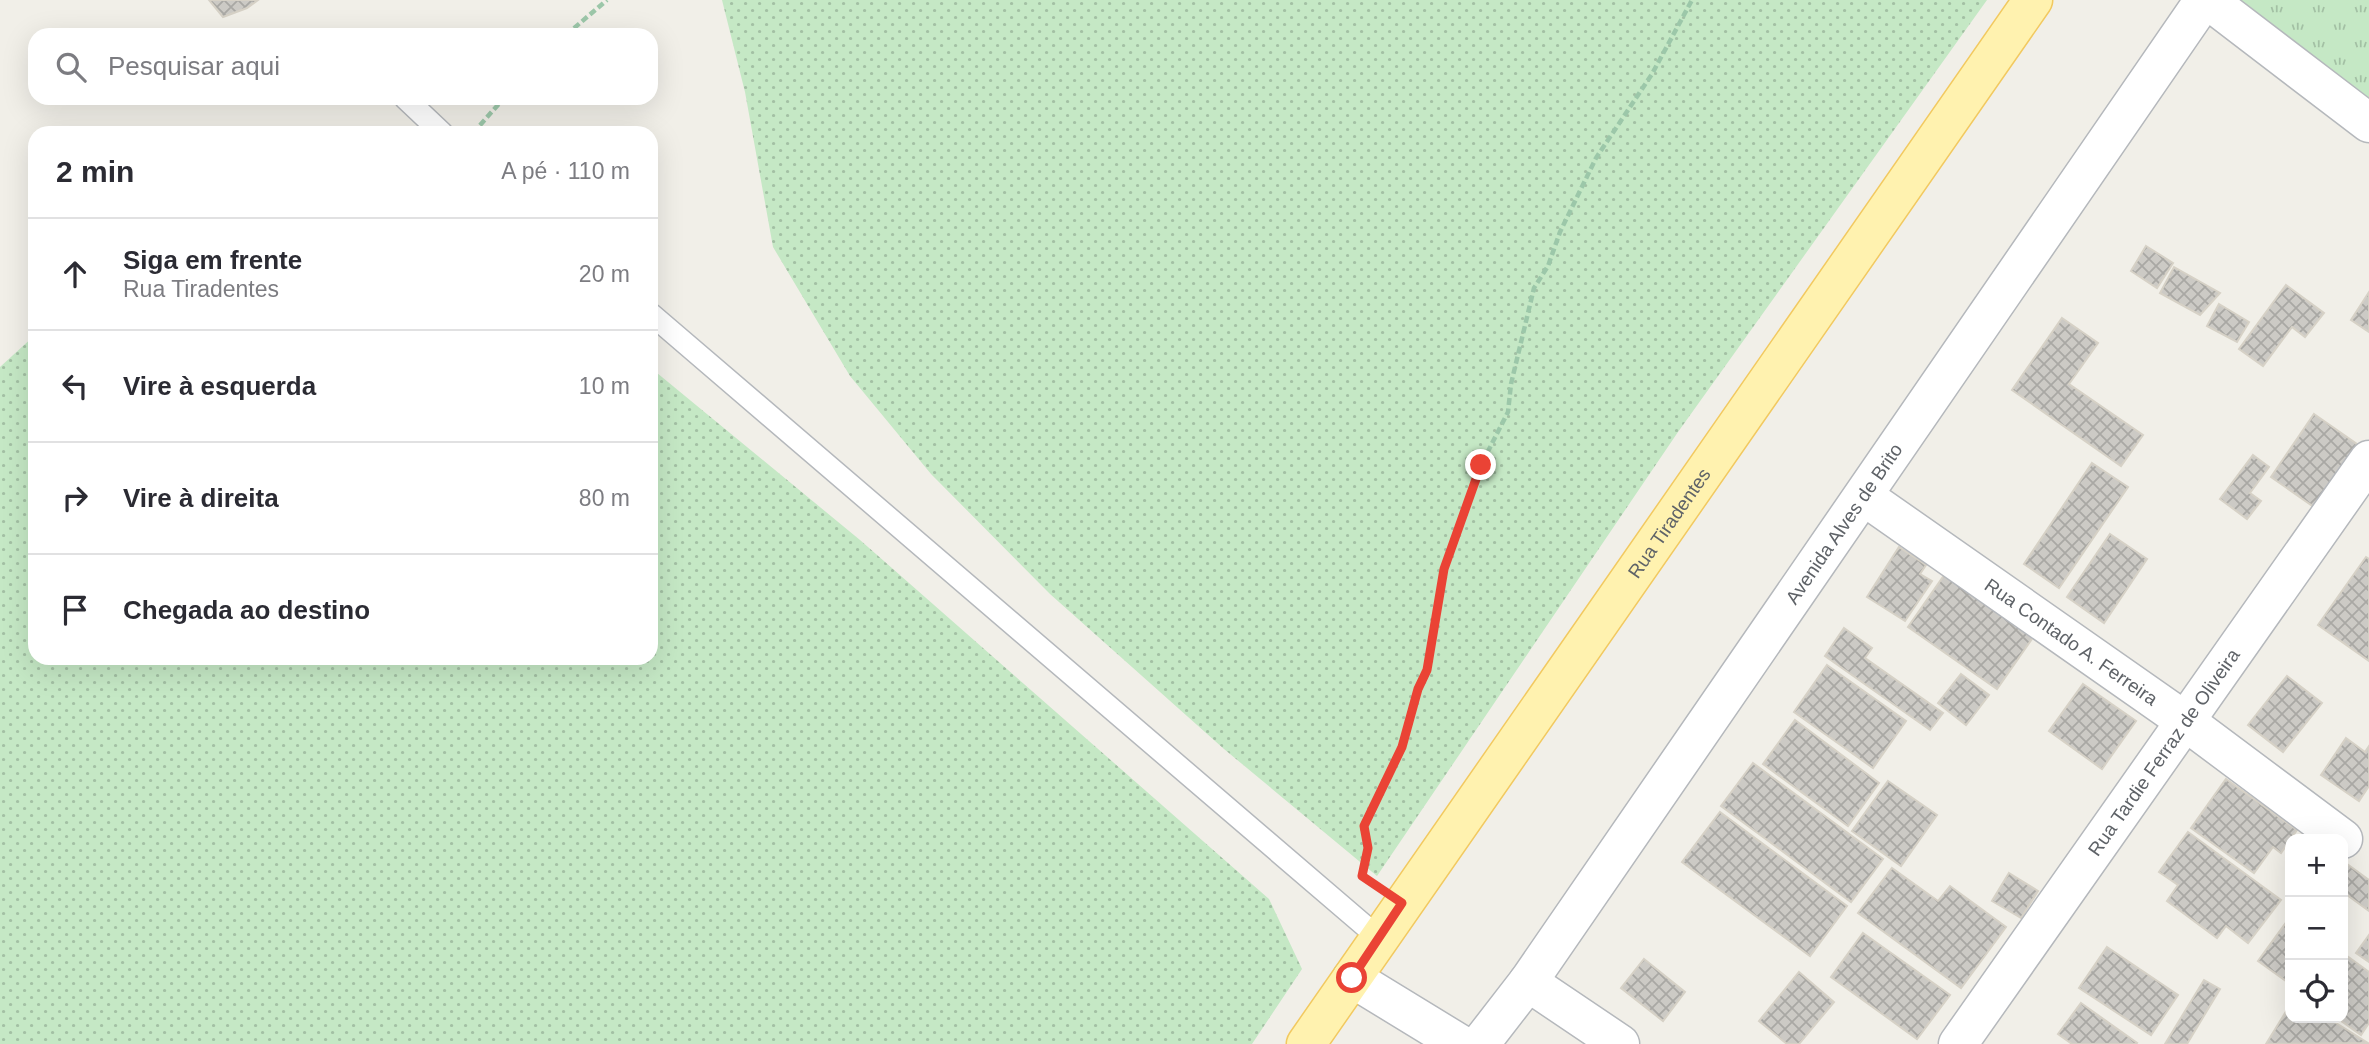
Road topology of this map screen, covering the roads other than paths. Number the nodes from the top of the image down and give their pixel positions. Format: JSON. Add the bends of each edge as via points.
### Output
{"nodes":[{"id":1,"x":2033,"y":0,"type":"edge"},
{"id":2,"x":2206,"y":0,"type":"edge"},
{"id":3,"x":412,"y":105,"type":"edge"},
{"id":4,"x":2369,"y":123,"type":"edge"},
{"id":5,"x":435,"y":126,"type":"edge"},
{"id":6,"x":658,"y":320,"type":"edge"},
{"id":7,"x":2369,"y":460,"type":"edge"},
{"id":8,"x":1865,"y":496,"type":"junction"},
{"id":9,"x":2185,"y":721,"type":"junction"},
{"id":10,"x":2336,"y":834,"type":"edge"},
{"id":11,"x":2348,"y":843,"type":"edge"},
{"id":12,"x":2369,"y":859,"type":"edge"},
{"id":13,"x":1379,"y":938,"type":"junction"},
{"id":14,"x":1352,"y":978,"type":"junction"},
{"id":15,"x":1528,"y":982,"type":"junction"},
{"id":16,"x":1306,"y":1044,"type":"edge"},
{"id":17,"x":1460,"y":1044,"type":"edge"},
{"id":18,"x":1480,"y":1044,"type":"edge"},
{"id":19,"x":1620,"y":1044,"type":"edge"},
{"id":20,"x":1958,"y":1044,"type":"edge"}],
"edges":[{"from":1,"to":13,"type":"main road","name":"Rua Tiradentes"},
{"from":2,"to":4,"type":"street"},
{"from":2,"to":8,"type":"street","name":"Avenida Alves de Brito"},
{"from":3,"to":5,"type":"lane"},
{"from":6,"to":13,"type":"lane"},
{"from":7,"to":9,"type":"street","name":"Rua Tardie Ferraz de Oliveira"},
{"from":8,"to":9,"type":"street","name":"Rua Contado A. Ferreira"},
{"from":8,"to":15,"type":"street","name":"Avenida Alves de Brito"},
{"from":9,"to":10,"type":"street","name":"Rua Contado A. Ferreira"},
{"from":9,"to":20,"type":"street","name":"Rua Tardie Ferraz de Oliveira"},
{"from":11,"to":12,"type":"street","name":"Rua Contado A. Ferreira"},
{"from":13,"to":14,"type":"main road","name":"Rua Tiradentes"},
{"from":14,"to":16,"type":"main road","name":"Rua Tiradentes"},
{"from":14,"to":17,"type":"street"},
{"from":15,"to":18,"type":"street","name":"Avenida Alves de Brito"},
{"from":15,"to":19,"type":"street"}]}
